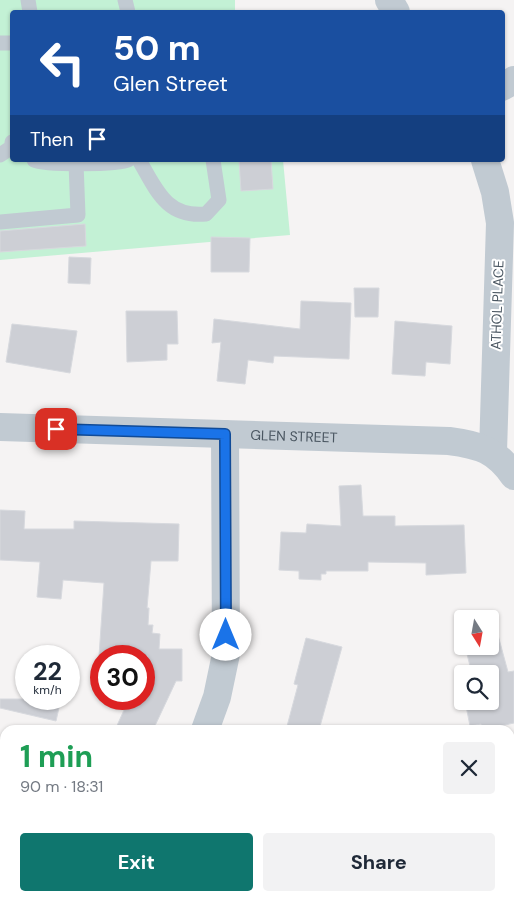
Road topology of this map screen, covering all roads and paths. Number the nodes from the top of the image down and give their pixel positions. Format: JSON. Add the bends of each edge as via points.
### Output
{"nodes":[{"id":1,"x":37,"y":162,"type":"edge"},
{"id":2,"x":93,"y":162,"type":"edge"},
{"id":3,"x":140,"y":162,"type":"edge"},
{"id":4,"x":213,"y":162,"type":"edge"},
{"id":5,"x":486,"y":162,"type":"edge"},
{"id":6,"x":76,"y":163,"type":"junction"},
{"id":7,"x":0,"y":222,"type":"edge"},
{"id":8,"x":0,"y":427,"type":"edge"},
{"id":9,"x":225,"y":434,"type":"junction"},
{"id":10,"x":493,"y":452,"type":"junction"},
{"id":11,"x":514,"y":476,"type":"edge"},
{"id":12,"x":207,"y":725,"type":"edge"}],
"edges":[{"from":1,"to":6,"type":"lane"},
{"from":2,"to":6,"type":"lane"},
{"from":3,"to":4,"type":"lane","via":[[159,195],[170,206],[185,214],[196,215],[206,214],[219,200]]},
{"from":5,"to":10,"type":"street","name":"ATHOL PLACE","via":[[500,223]]},
{"from":6,"to":7,"type":"lane","via":[[78,215]]},
{"from":8,"to":9,"type":"street","name":"GLEN STREET"},
{"from":9,"to":10,"type":"street","name":"GLEN STREET","via":[[449,441]]},
{"from":9,"to":12,"type":"street","via":[[226,654],[217,697]]},
{"from":10,"to":11,"type":"street","name":"GLEN STREET"}]}
